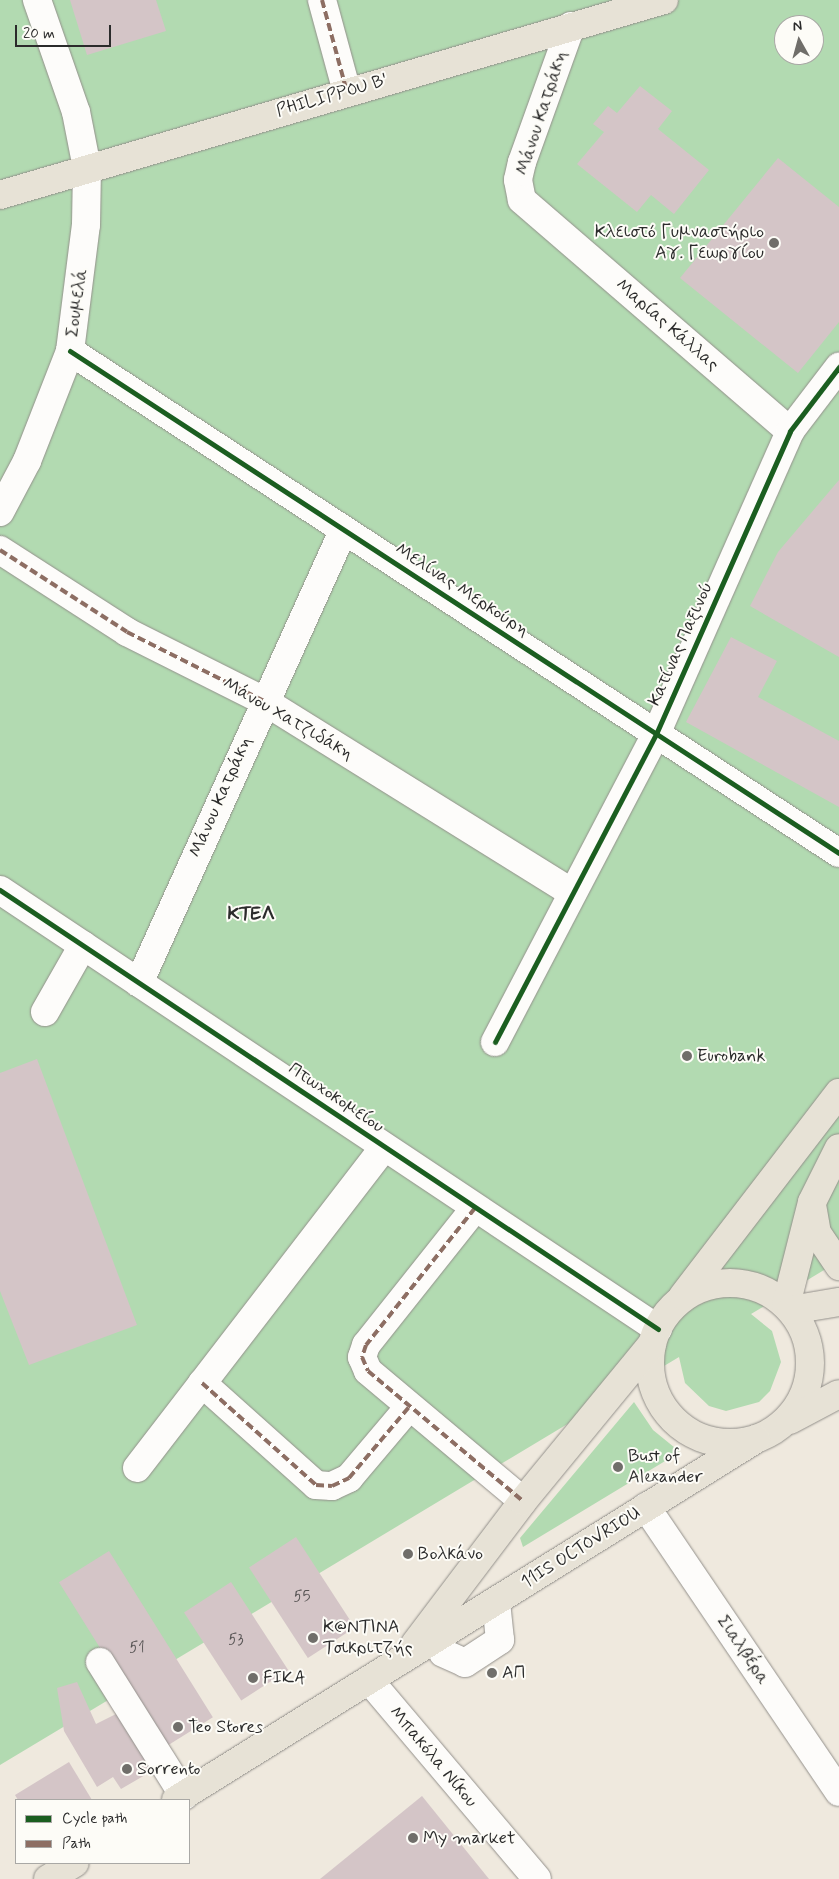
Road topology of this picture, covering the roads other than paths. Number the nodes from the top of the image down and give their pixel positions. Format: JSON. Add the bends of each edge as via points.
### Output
{"nodes":[{"id":1,"x":37,"y":0,"type":"edge"},
{"id":2,"x":322,"y":0,"type":"edge"},
{"id":3,"x":664,"y":0,"type":"edge"},
{"id":4,"x":571,"y":26,"type":"junction"},
{"id":5,"x":347,"y":92,"type":"junction"},
{"id":6,"x":87,"y":168,"type":"junction"},
{"id":7,"x":0,"y":195,"type":"edge"},
{"id":8,"x":522,"y":200,"type":"joint"},
{"id":9,"x":70,"y":351,"type":"junction"},
{"id":10,"x":839,"y":367,"type":"edge"},
{"id":11,"x":790,"y":431,"type":"junction"},
{"id":12,"x":0,"y":512,"type":"edge"},
{"id":13,"x":344,"y":530,"type":"junction"},
{"id":14,"x":0,"y":550,"type":"edge"},
{"id":15,"x":264,"y":701,"type":"junction"},
{"id":16,"x":656,"y":734,"type":"junction"},
{"id":17,"x":839,"y":853,"type":"edge"},
{"id":18,"x":0,"y":890,"type":"edge"},
{"id":19,"x":572,"y":893,"type":"junction"},
{"id":20,"x":83,"y":946,"type":"junction"},
{"id":21,"x":139,"y":983,"type":"junction"},
{"id":22,"x":45,"y":1012,"type":"dead end"},
{"id":23,"x":495,"y":1042,"type":"dead end"},
{"id":24,"x":839,"y":1093,"type":"edge"},
{"id":25,"x":384,"y":1146,"type":"junction"},
{"id":26,"x":839,"y":1148,"type":"edge"},
{"id":27,"x":812,"y":1202,"type":"junction"},
{"id":28,"x":475,"y":1208,"type":"junction"},
{"id":29,"x":839,"y":1266,"type":"edge"},
{"id":30,"x":839,"y":1302,"type":"edge"},
{"id":31,"x":676,"y":1305,"type":"junction"},
{"id":32,"x":788,"y":1308,"type":"junction"},
{"id":33,"x":655,"y":1336,"type":"junction"},
{"id":34,"x":202,"y":1383,"type":"junction"},
{"id":35,"x":839,"y":1394,"type":"edge"},
{"id":36,"x":408,"y":1407,"type":"junction"},
{"id":37,"x":784,"y":1423,"type":"junction"},
{"id":38,"x":756,"y":1439,"type":"junction"},
{"id":39,"x":137,"y":1468,"type":"dead end"},
{"id":40,"x":523,"y":1501,"type":"junction"},
{"id":41,"x":646,"y":1507,"type":"junction"},
{"id":42,"x":496,"y":1601,"type":"junction"},
{"id":43,"x":443,"y":1653,"type":"dead end"},
{"id":44,"x":406,"y":1657,"type":"junction"},
{"id":45,"x":100,"y":1662,"type":"dead end"},
{"id":46,"x":369,"y":1680,"type":"junction"},
{"id":47,"x":839,"y":1792,"type":"edge"},
{"id":48,"x":180,"y":1798,"type":"edge"},
{"id":49,"x":537,"y":1879,"type":"edge"}],
"edges":[{"from":1,"to":6,"type":"street","name":"Σουμελά","via":[[76,112]]},
{"from":2,"to":5,"type":"street"},
{"from":3,"to":4,"type":"main road","name":"PHILIPPOU B'"},
{"from":4,"to":5,"type":"main road","name":"PHILIPPOU B'"},
{"from":4,"to":8,"type":"street","name":"Μάνου Κατράκη","via":[[522,162],[518,180]]},
{"from":5,"to":6,"type":"main road","name":"PHILIPPOU B'"},
{"from":6,"to":7,"type":"main road","name":"PHILIPPOU B'"},
{"from":6,"to":9,"type":"street","name":"Σουμελά","via":[[86,225]]},
{"from":8,"to":11,"type":"street","name":"Μαρίας Κάλλας"},
{"from":9,"to":12,"type":"street","name":"Σουμελά","via":[[27,461]]},
{"from":9,"to":13,"type":"street","name":"Μελίνας Μερκούρη"},
{"from":10,"to":11,"type":"street","name":"Κατίνας Παξινού"},
{"from":11,"to":16,"type":"street","name":"Κατίνας Παξινού"},
{"from":13,"to":15,"type":"street","name":"Μάνου Κατράκη"},
{"from":13,"to":16,"type":"street","name":"Μελίνας Μερκούρη"},
{"from":14,"to":15,"type":"street","name":"Μάνου Χατζιδάκη","via":[[128,632]]},
{"from":15,"to":19,"type":"street","name":"Μάνου Χατζιδάκη"},
{"from":15,"to":21,"type":"street","name":"Μάνου Κατράκη"},
{"from":16,"to":17,"type":"street","name":"Μελίνας Μερκούρη"},
{"from":16,"to":19,"type":"street","name":"Κατίνας Παξινού"},
{"from":18,"to":20,"type":"street","name":"Πτωχοκομείου"},
{"from":19,"to":23,"type":"street","name":"Κατίνας Παξινού"},
{"from":20,"to":21,"type":"street","name":"Πτωχοκομείου"},
{"from":20,"to":22,"type":"street"},
{"from":21,"to":25,"type":"street","name":"Πτωχοκομείου"},
{"from":24,"to":31,"type":"main road"},
{"from":25,"to":28,"type":"street","name":"Πτωχοκομείου"},
{"from":25,"to":34,"type":"street"},
{"from":26,"to":27,"type":"main road"},
{"from":27,"to":29,"type":"main road","via":[[817,1233]]},
{"from":27,"to":32,"type":"main road"},
{"from":28,"to":33,"type":"street","name":"Πτωχοκομείου"},
{"from":28,"to":36,"type":"street","via":[[366,1345],[362,1357],[368,1372]]},
{"from":30,"to":32,"type":"main road"},
{"from":31,"to":32,"type":"main road","via":[[705,1287],[739,1284],[772,1295]]},
{"from":31,"to":33,"type":"main road"},
{"from":32,"to":37,"type":"main road","via":[[801,1325],[811,1359],[805,1394]]},
{"from":33,"to":38,"type":"main road","via":[[652,1382],[669,1416],[683,1428],[719,1443]]},
{"from":33,"to":40,"type":"main road","name":"11IS OCTOVRIOU"},
{"from":34,"to":36,"type":"street","via":[[316,1484],[332,1486],[350,1478]]},
{"from":34,"to":39,"type":"street"},
{"from":35,"to":37,"type":"main road"},
{"from":36,"to":40,"type":"street"},
{"from":37,"to":38,"type":"main road"},
{"from":38,"to":41,"type":"main road","name":"11IS OCTOVRIOU"},
{"from":40,"to":44,"type":"main road","name":"11IS OCTOVRIOU"},
{"from":41,"to":42,"type":"main road","name":"11IS OCTOVRIOU"},
{"from":41,"to":47,"type":"street","name":"Σιαλβέρα"},
{"from":42,"to":43,"type":"street","via":[[500,1640],[465,1663]]},
{"from":42,"to":44,"type":"main road","name":"11IS OCTOVRIOU"},
{"from":44,"to":46,"type":"main road","name":"11IS OCTOVRIOU"},
{"from":45,"to":48,"type":"street"},
{"from":46,"to":48,"type":"main road","name":"11IS OCTOVRIOU"},
{"from":46,"to":49,"type":"street","name":"Μπακόλα Νίκου"}]}
